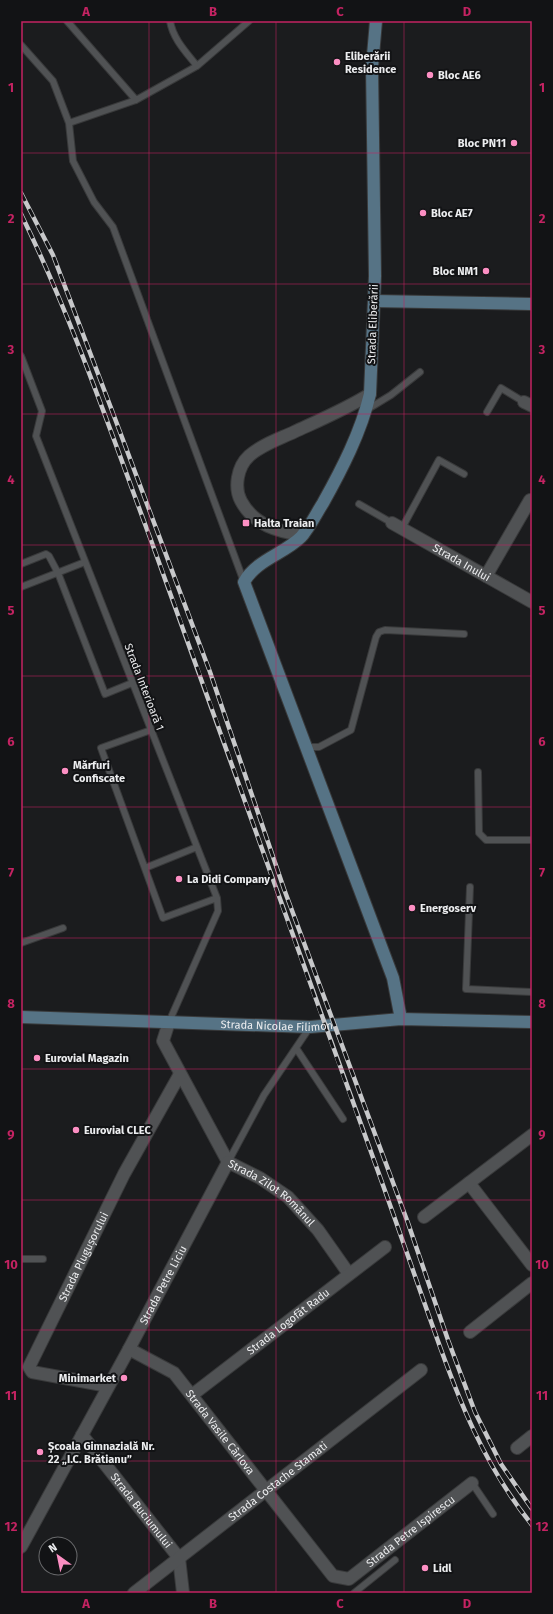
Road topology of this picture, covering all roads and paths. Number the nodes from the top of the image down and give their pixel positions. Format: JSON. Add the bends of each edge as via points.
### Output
{"nodes":[{"id":1,"x":67,"y":21,"type":"edge"},
{"id":2,"x":170,"y":21,"type":"edge"},
{"id":3,"x":249,"y":21,"type":"edge"},
{"id":4,"x":376,"y":21,"type":"edge"},
{"id":5,"x":21,"y":45,"type":"edge"},
{"id":6,"x":197,"y":66,"type":"junction"},
{"id":7,"x":136,"y":100,"type":"junction"},
{"id":8,"x":69,"y":123,"type":"junction"},
{"id":9,"x":374,"y":301,"type":"junction"},
{"id":10,"x":532,"y":304,"type":"edge"},
{"id":11,"x":21,"y":356,"type":"edge"},
{"id":12,"x":420,"y":372,"type":"dead end"},
{"id":13,"x":370,"y":394,"type":"junction"},
{"id":14,"x":528,"y":404,"type":"edge"},
{"id":15,"x":367,"y":409,"type":"junction"},
{"id":16,"x":487,"y":412,"type":"dead end"},
{"id":17,"x":464,"y":474,"type":"dead end"},
{"id":18,"x":530,"y":500,"type":"dead end"},
{"id":19,"x":359,"y":504,"type":"dead end"},
{"id":20,"x":397,"y":525,"type":"junction"},
{"id":21,"x":302,"y":535,"type":"junction"},
{"id":22,"x":85,"y":562,"type":"junction"},
{"id":23,"x":21,"y":564,"type":"edge"},
{"id":24,"x":58,"y":573,"type":"junction"},
{"id":25,"x":486,"y":576,"type":"junction"},
{"id":26,"x":244,"y":582,"type":"junction"},
{"id":27,"x":21,"y":587,"type":"edge"},
{"id":28,"x":532,"y":602,"type":"edge"},
{"id":29,"x":464,"y":634,"type":"dead end"},
{"id":30,"x":132,"y":683,"type":"junction"},
{"id":31,"x":151,"y":730,"type":"junction"},
{"id":32,"x":306,"y":747,"type":"junction"},
{"id":33,"x":478,"y":772,"type":"dead end"},
{"id":34,"x":532,"y":840,"type":"edge"},
{"id":35,"x":197,"y":847,"type":"junction"},
{"id":36,"x":145,"y":868,"type":"junction"},
{"id":37,"x":470,"y":887,"type":"dead end"},
{"id":38,"x":217,"y":898,"type":"junction"},
{"id":39,"x":62,"y":928,"type":"dead end"},
{"id":40,"x":21,"y":943,"type":"edge"},
{"id":41,"x":532,"y":992,"type":"edge"},
{"id":42,"x":21,"y":1016,"type":"edge"},
{"id":43,"x":401,"y":1019,"type":"junction"},
{"id":44,"x":169,"y":1022,"type":"junction"},
{"id":45,"x":532,"y":1022,"type":"edge"},
{"id":46,"x":310,"y":1027,"type":"junction"},
{"id":47,"x":296,"y":1048,"type":"junction"},
{"id":48,"x":180,"y":1074,"type":"junction"},
{"id":49,"x":343,"y":1119,"type":"dead end"},
{"id":50,"x":532,"y":1135,"type":"edge"},
{"id":51,"x":228,"y":1162,"type":"junction"},
{"id":52,"x":469,"y":1183,"type":"junction"},
{"id":53,"x":424,"y":1217,"type":"dead end"},
{"id":54,"x":385,"y":1247,"type":"dead end"},
{"id":55,"x":21,"y":1258,"type":"edge"},
{"id":56,"x":43,"y":1259,"type":"dead end"},
{"id":57,"x":532,"y":1265,"type":"edge"},
{"id":58,"x":349,"y":1274,"type":"junction"},
{"id":59,"x":532,"y":1283,"type":"edge"},
{"id":60,"x":470,"y":1332,"type":"dead end"},
{"id":61,"x":129,"y":1349,"type":"junction"},
{"id":62,"x":421,"y":1370,"type":"dead end"},
{"id":63,"x":108,"y":1386,"type":"junction"},
{"id":64,"x":192,"y":1395,"type":"junction"},
{"id":65,"x":82,"y":1435,"type":"junction"},
{"id":66,"x":532,"y":1436,"type":"edge"},
{"id":67,"x":516,"y":1448,"type":"dead end"},
{"id":68,"x":472,"y":1483,"type":"joint"},
{"id":69,"x":266,"y":1490,"type":"junction"},
{"id":70,"x":493,"y":1514,"type":"dead end"},
{"id":71,"x":21,"y":1547,"type":"edge"},
{"id":72,"x":180,"y":1558,"type":"junction"},
{"id":73,"x":395,"y":1560,"type":"dead end"},
{"id":74,"x":349,"y":1579,"type":"joint"},
{"id":75,"x":134,"y":1593,"type":"edge"},
{"id":76,"x":182,"y":1593,"type":"edge"},
{"id":77,"x":354,"y":1593,"type":"edge"}],
"edges":[{"from":1,"to":7,"type":"lane"},
{"from":2,"to":6,"type":"lane","via":[[177,41]]},
{"from":3,"to":6,"type":"lane"},
{"from":4,"to":9,"type":"street","name":"Strada Eliberării","via":[[372,67]]},
{"from":5,"to":8,"type":"lane","via":[[53,82]]},
{"from":6,"to":7,"type":"lane"},
{"from":7,"to":8,"type":"lane"},
{"from":8,"to":26,"type":"lane","via":[[73,161],[94,202],[113,227]]},
{"from":9,"to":10,"type":"street"},
{"from":9,"to":13,"type":"street","name":"Strada Eliberării"},
{"from":11,"to":22,"type":"lane","name":"Strada Interioară 1","via":[[42,411],[36,436]]},
{"from":12,"to":15,"type":"lane","via":[[392,394]]},
{"from":13,"to":15,"type":"street","name":"Strada Eliberării"},
{"from":13,"to":21,"type":"street","via":[[351,406],[266,444],[248,457],[239,470],[237,484],[240,500],[250,514],[266,526]]},
{"from":14,"to":16,"type":"lane","via":[[500,388]]},
{"from":15,"to":21,"type":"street","name":"Strada Eliberării","via":[[331,489]]},
{"from":17,"to":20,"type":"lane","via":[[439,460]]},
{"from":18,"to":25,"type":"street"},
{"from":19,"to":20,"type":"lane"},
{"from":20,"to":25,"type":"street","name":"Strada Inului"},
{"from":21,"to":26,"type":"street","name":"Strada Eliberării","via":[[284,550],[256,567]]},
{"from":22,"to":24,"type":"lane"},
{"from":22,"to":30,"type":"lane","name":"Strada Interioară 1"},
{"from":23,"to":24,"type":"lane","via":[[47,554]]},
{"from":24,"to":27,"type":"lane"},
{"from":24,"to":30,"type":"lane","via":[[105,694]]},
{"from":25,"to":28,"type":"street","name":"Strada Inului"},
{"from":26,"to":32,"type":"street"},
{"from":29,"to":32,"type":"lane","via":[[385,630],[380,632],[376,637],[351,730],[319,747]]},
{"from":30,"to":31,"type":"lane","name":"Strada Interioară 1"},
{"from":31,"to":35,"type":"lane","name":"Strada Interioară 1"},
{"from":31,"to":36,"type":"lane","via":[[101,748]]},
{"from":32,"to":43,"type":"street","via":[[393,978]]},
{"from":33,"to":34,"type":"lane","via":[[479,833],[486,840]]},
{"from":35,"to":36,"type":"lane"},
{"from":35,"to":38,"type":"lane","name":"Strada Interioară 1"},
{"from":36,"to":38,"type":"lane","via":[[163,918]]},
{"from":37,"to":41,"type":"lane","via":[[466,989]]},
{"from":38,"to":44,"type":"lane","name":"Strada Interioară 1","via":[[218,911]]},
{"from":39,"to":40,"type":"lane"},
{"from":42,"to":44,"type":"street","name":"Strada Nicolae Filimon"},
{"from":43,"to":45,"type":"street","name":"Strada Nicolae Filimon"},
{"from":43,"to":46,"type":"street","name":"Strada Nicolae Filimon"},
{"from":44,"to":46,"type":"street","name":"Strada Nicolae Filimon"},
{"from":44,"to":48,"type":"street","name":"Strada Zilot Românul","via":[[163,1041]]},
{"from":46,"to":47,"type":"lane","name":"Strada Petre Liciu"},
{"from":47,"to":49,"type":"lane"},
{"from":47,"to":51,"type":"lane","name":"Strada Petre Liciu","via":[[264,1095]]},
{"from":48,"to":51,"type":"street","name":"Strada Zilot Românul"},
{"from":48,"to":63,"type":"street","name":"Strada Plugușorului","via":[[124,1174],[29,1367],[32,1372]]},
{"from":50,"to":52,"type":"street"},
{"from":51,"to":58,"type":"street","name":"Strada Zilot Românul","via":[[260,1178],[288,1197],[318,1230]]},
{"from":51,"to":61,"type":"street","name":"Strada Petre Liciu"},
{"from":52,"to":53,"type":"street"},
{"from":52,"to":57,"type":"street"},
{"from":54,"to":58,"type":"street","name":"Strada Logofăt Radu"},
{"from":55,"to":56,"type":"lane"},
{"from":58,"to":64,"type":"street","name":"Strada Logofăt Radu"},
{"from":59,"to":60,"type":"street"},
{"from":61,"to":63,"type":"street","name":"Strada Petre Liciu"},
{"from":61,"to":64,"type":"street","name":"Strada Vasile Cârlova","via":[[174,1373]]},
{"from":62,"to":69,"type":"street","name":"Strada Costache Stamati"},
{"from":63,"to":65,"type":"street","name":"Strada Petre Liciu"},
{"from":64,"to":69,"type":"street","name":"Strada Vasile Cârlova"},
{"from":65,"to":71,"type":"street","name":"Strada Petre Liciu"},
{"from":65,"to":72,"type":"street","name":"Strada Buciumului"},
{"from":66,"to":67,"type":"street"},
{"from":68,"to":70,"type":"lane"},
{"from":68,"to":74,"type":"street","name":"Strada Petre Ispirescu"},
{"from":69,"to":72,"type":"street","name":"Strada Costache Stamati"},
{"from":69,"to":74,"type":"street","name":"Strada Vasile Cârlova","via":[[334,1576]]},
{"from":72,"to":75,"type":"street","name":"Strada Costache Stamati"},
{"from":72,"to":76,"type":"street","name":"Strada Buciumului"},
{"from":73,"to":77,"type":"lane"}]}
